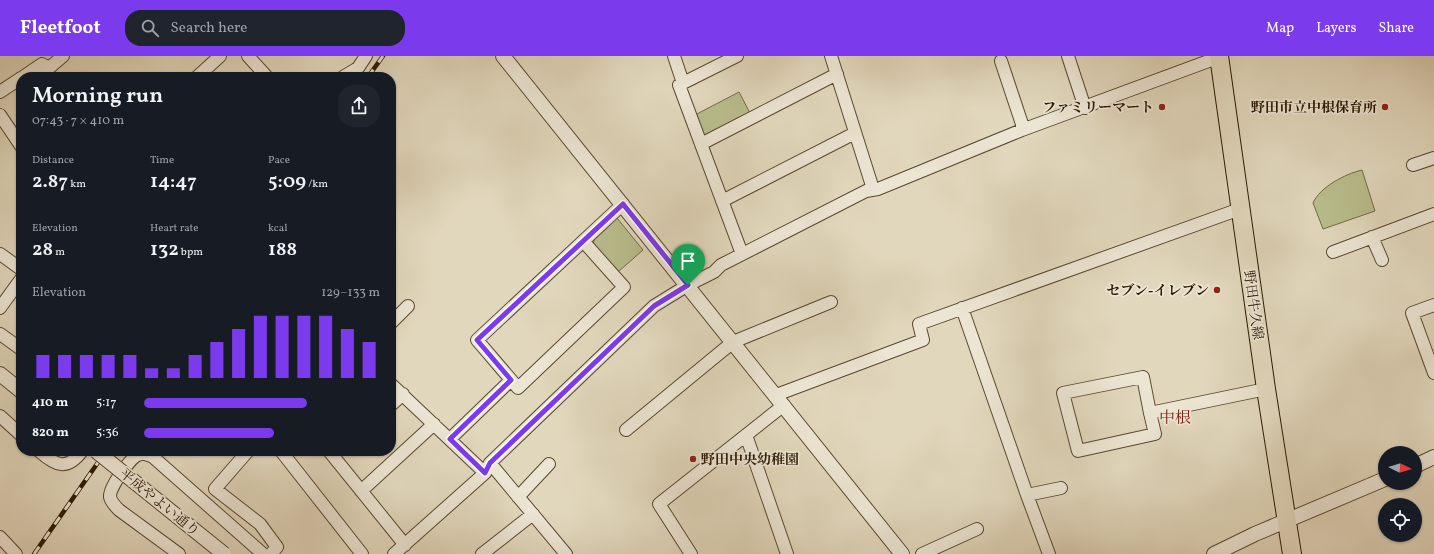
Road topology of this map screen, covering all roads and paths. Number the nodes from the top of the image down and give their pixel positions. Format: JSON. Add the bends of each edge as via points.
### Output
{"nodes":[{"id":1,"x":63,"y":56,"type":"edge"},
{"id":2,"x":220,"y":56,"type":"edge"},
{"id":3,"x":248,"y":56,"type":"edge"},
{"id":4,"x":366,"y":56,"type":"edge"},
{"id":5,"x":503,"y":56,"type":"edge"},
{"id":6,"x":674,"y":56,"type":"edge"},
{"id":7,"x":737,"y":56,"type":"edge"},
{"id":8,"x":831,"y":56,"type":"edge"},
{"id":9,"x":1068,"y":56,"type":"edge"},
{"id":10,"x":1220,"y":57,"type":"edge"},
{"id":11,"x":1001,"y":61,"type":"dead end"},
{"id":12,"x":31,"y":72,"type":"edge"},
{"id":13,"x":202,"y":72,"type":"edge"},
{"id":14,"x":263,"y":72,"type":"edge"},
{"id":15,"x":351,"y":72,"type":"edge"},
{"id":16,"x":837,"y":74,"type":"junction"},
{"id":17,"x":16,"y":82,"type":"edge"},
{"id":18,"x":683,"y":83,"type":"junction"},
{"id":19,"x":0,"y":92,"type":"edge"},
{"id":20,"x":1084,"y":108,"type":"junction"},
{"id":21,"x":0,"y":115,"type":"edge"},
{"id":22,"x":1022,"y":130,"type":"junction"},
{"id":23,"x":855,"y":133,"type":"junction"},
{"id":24,"x":16,"y":139,"type":"edge"},
{"id":25,"x":701,"y":144,"type":"junction"},
{"id":26,"x":1434,"y":158,"type":"edge"},
{"id":27,"x":1413,"y":165,"type":"dead end"},
{"id":28,"x":873,"y":190,"type":"junction"},
{"id":29,"x":722,"y":201,"type":"junction"},
{"id":30,"x":623,"y":204,"type":"junction"},
{"id":31,"x":1240,"y":209,"type":"junction"},
{"id":32,"x":1434,"y":214,"type":"edge"},
{"id":33,"x":1372,"y":238,"type":"junction"},
{"id":34,"x":583,"y":241,"type":"junction"},
{"id":35,"x":1333,"y":252,"type":"dead end"},
{"id":36,"x":0,"y":254,"type":"edge"},
{"id":37,"x":742,"y":254,"type":"junction"},
{"id":38,"x":1382,"y":260,"type":"dead end"},
{"id":39,"x":16,"y":265,"type":"edge"},
{"id":40,"x":688,"y":285,"type":"junction"},
{"id":41,"x":16,"y":286,"type":"edge"},
{"id":42,"x":831,"y":302,"type":"dead end"},
{"id":43,"x":1434,"y":305,"type":"edge"},
{"id":44,"x":408,"y":306,"type":"dead end"},
{"id":45,"x":0,"y":308,"type":"edge"},
{"id":46,"x":962,"y":308,"type":"junction"},
{"id":47,"x":396,"y":318,"type":"edge"},
{"id":48,"x":0,"y":334,"type":"edge"},
{"id":49,"x":733,"y":342,"type":"junction"},
{"id":50,"x":16,"y":345,"type":"edge"},
{"id":51,"x":1434,"y":373,"type":"edge"},
{"id":52,"x":0,"y":374,"type":"edge"},
{"id":53,"x":511,"y":380,"type":"junction"},
{"id":54,"x":16,"y":387,"type":"edge"},
{"id":55,"x":396,"y":388,"type":"edge"},
{"id":56,"x":1266,"y":389,"type":"junction"},
{"id":57,"x":403,"y":394,"type":"junction"},
{"id":58,"x":396,"y":400,"type":"edge"},
{"id":59,"x":780,"y":400,"type":"junction"},
{"id":60,"x":1150,"y":413,"type":"junction"},
{"id":61,"x":0,"y":416,"type":"edge"},
{"id":62,"x":434,"y":424,"type":"junction"},
{"id":63,"x":16,"y":430,"type":"edge"},
{"id":64,"x":626,"y":430,"type":"dead end"},
{"id":65,"x":746,"y":435,"type":"junction"},
{"id":66,"x":450,"y":439,"type":"junction"},
{"id":67,"x":44,"y":456,"type":"edge"},
{"id":68,"x":78,"y":456,"type":"edge"},
{"id":69,"x":102,"y":456,"type":"edge"},
{"id":70,"x":135,"y":456,"type":"edge"},
{"id":71,"x":151,"y":456,"type":"edge"},
{"id":72,"x":244,"y":456,"type":"edge"},
{"id":73,"x":285,"y":456,"type":"edge"},
{"id":74,"x":337,"y":456,"type":"edge"},
{"id":75,"x":1434,"y":457,"type":"edge"},
{"id":76,"x":1422,"y":463,"type":"edge"},
{"id":77,"x":549,"y":464,"type":"dead end"},
{"id":78,"x":488,"y":468,"type":"junction"},
{"id":79,"x":1378,"y":482,"type":"edge"},
{"id":80,"x":1061,"y":488,"type":"dead end"},
{"id":81,"x":361,"y":491,"type":"junction"},
{"id":82,"x":1026,"y":495,"type":"junction"},
{"id":83,"x":518,"y":497,"type":"junction"},
{"id":84,"x":533,"y":514,"type":"junction"},
{"id":85,"x":1287,"y":521,"type":"junction"},
{"id":86,"x":977,"y":528,"type":"dead end"},
{"id":87,"x":0,"y":537,"type":"edge"},
{"id":88,"x":405,"y":545,"type":"junction"},
{"id":89,"x":784,"y":553,"type":"edge"},
{"id":90,"x":16,"y":554,"type":"edge"},
{"id":91,"x":179,"y":554,"type":"edge"},
{"id":92,"x":224,"y":554,"type":"edge"},
{"id":93,"x":263,"y":554,"type":"edge"},
{"id":94,"x":271,"y":554,"type":"edge"},
{"id":95,"x":362,"y":554,"type":"edge"},
{"id":96,"x":394,"y":554,"type":"edge"},
{"id":97,"x":482,"y":554,"type":"edge"},
{"id":98,"x":566,"y":554,"type":"edge"},
{"id":99,"x":691,"y":554,"type":"edge"},
{"id":100,"x":902,"y":554,"type":"edge"},
{"id":101,"x":922,"y":554,"type":"edge"},
{"id":102,"x":1049,"y":554,"type":"edge"},
{"id":103,"x":1214,"y":554,"type":"edge"},
{"id":104,"x":1292,"y":554,"type":"edge"}],
"edges":[{"from":1,"to":12,"type":"street","via":[[49,68],[42,64]]},
{"from":2,"to":13,"type":"street"},
{"from":3,"to":14,"type":"street"},
{"from":4,"to":15,"type":"street","via":[[358,68]]},
{"from":5,"to":30,"type":"street"},
{"from":6,"to":18,"type":"street"},
{"from":7,"to":18,"type":"street"},
{"from":8,"to":16,"type":"street"},
{"from":9,"to":20,"type":"street"},
{"from":10,"to":20,"type":"street"},
{"from":10,"to":31,"type":"main road","name":"野田牛久線"},
{"from":11,"to":22,"type":"street"},
{"from":16,"to":23,"type":"street"},
{"from":16,"to":25,"type":"street"},
{"from":17,"to":19,"type":"street"},
{"from":18,"to":25,"type":"street","via":[[679,85]]},
{"from":20,"to":22,"type":"street"},
{"from":21,"to":24,"type":"street"},
{"from":22,"to":28,"type":"street"},
{"from":23,"to":28,"type":"street"},
{"from":23,"to":29,"type":"street"},
{"from":25,"to":29,"type":"street"},
{"from":26,"to":27,"type":"street"},
{"from":28,"to":37,"type":"street","via":[[866,191]]},
{"from":29,"to":37,"type":"street"},
{"from":30,"to":34,"type":"street"},
{"from":30,"to":40,"type":"street"},
{"from":31,"to":46,"type":"street"},
{"from":31,"to":56,"type":"main road","name":"野田牛久線"},
{"from":32,"to":33,"type":"street"},
{"from":33,"to":35,"type":"street"},
{"from":33,"to":38,"type":"street"},
{"from":34,"to":53,"type":"street","via":[[477,340]]},
{"from":34,"to":53,"type":"street","via":[[624,287],[518,388]]},
{"from":36,"to":39,"type":"street"},
{"from":37,"to":40,"type":"street"},
{"from":40,"to":49,"type":"street"},
{"from":40,"to":78,"type":"street","via":[[654,306]]},
{"from":41,"to":45,"type":"street"},
{"from":42,"to":49,"type":"street"},
{"from":43,"to":51,"type":"street","via":[[1412,313]]},
{"from":44,"to":47,"type":"street"},
{"from":46,"to":59,"type":"street","via":[[919,324],[923,340]]},
{"from":46,"to":82,"type":"street"},
{"from":48,"to":50,"type":"street"},
{"from":49,"to":59,"type":"street"},
{"from":49,"to":64,"type":"street"},
{"from":52,"to":54,"type":"street"},
{"from":53,"to":66,"type":"street"},
{"from":55,"to":57,"type":"street"},
{"from":56,"to":60,"type":"street"},
{"from":56,"to":85,"type":"main road","name":"野田牛久線"},
{"from":57,"to":58,"type":"street"},
{"from":57,"to":62,"type":"street"},
{"from":59,"to":65,"type":"street"},
{"from":59,"to":100,"type":"street"},
{"from":60,"to":60,"type":"street","via":[[1155,434],[1078,451],[1063,393],[1143,377]]},
{"from":61,"to":63,"type":"street"},
{"from":62,"to":66,"type":"street"},
{"from":62,"to":81,"type":"street"},
{"from":65,"to":89,"type":"street"},
{"from":65,"to":99,"type":"street","via":[[659,504]]},
{"from":66,"to":78,"type":"street"},
{"from":67,"to":68,"type":"street","via":[[58,465],[75,460]]},
{"from":69,"to":92,"type":"street","name":"平成やよい通り","bridge":true},
{"from":70,"to":91,"type":"street","via":[[112,488],[110,497],[119,510]]},
{"from":71,"to":93,"type":"street"},
{"from":72,"to":94,"type":"street","via":[[215,489],[260,524],[277,546]]},
{"from":73,"to":95,"type":"street"},
{"from":74,"to":81,"type":"street"},
{"from":75,"to":76,"type":"street"},
{"from":77,"to":83,"type":"street"},
{"from":78,"to":83,"type":"street"},
{"from":78,"to":88,"type":"street"},
{"from":79,"to":85,"type":"street"},
{"from":80,"to":82,"type":"street"},
{"from":81,"to":88,"type":"street"},
{"from":82,"to":102,"type":"street"},
{"from":83,"to":84,"type":"street"},
{"from":84,"to":97,"type":"street"},
{"from":84,"to":98,"type":"street"},
{"from":85,"to":103,"type":"street"},
{"from":85,"to":104,"type":"main road","name":"野田牛久線"},
{"from":86,"to":101,"type":"street"},
{"from":87,"to":90,"type":"street"},
{"from":88,"to":96,"type":"street"}]}
